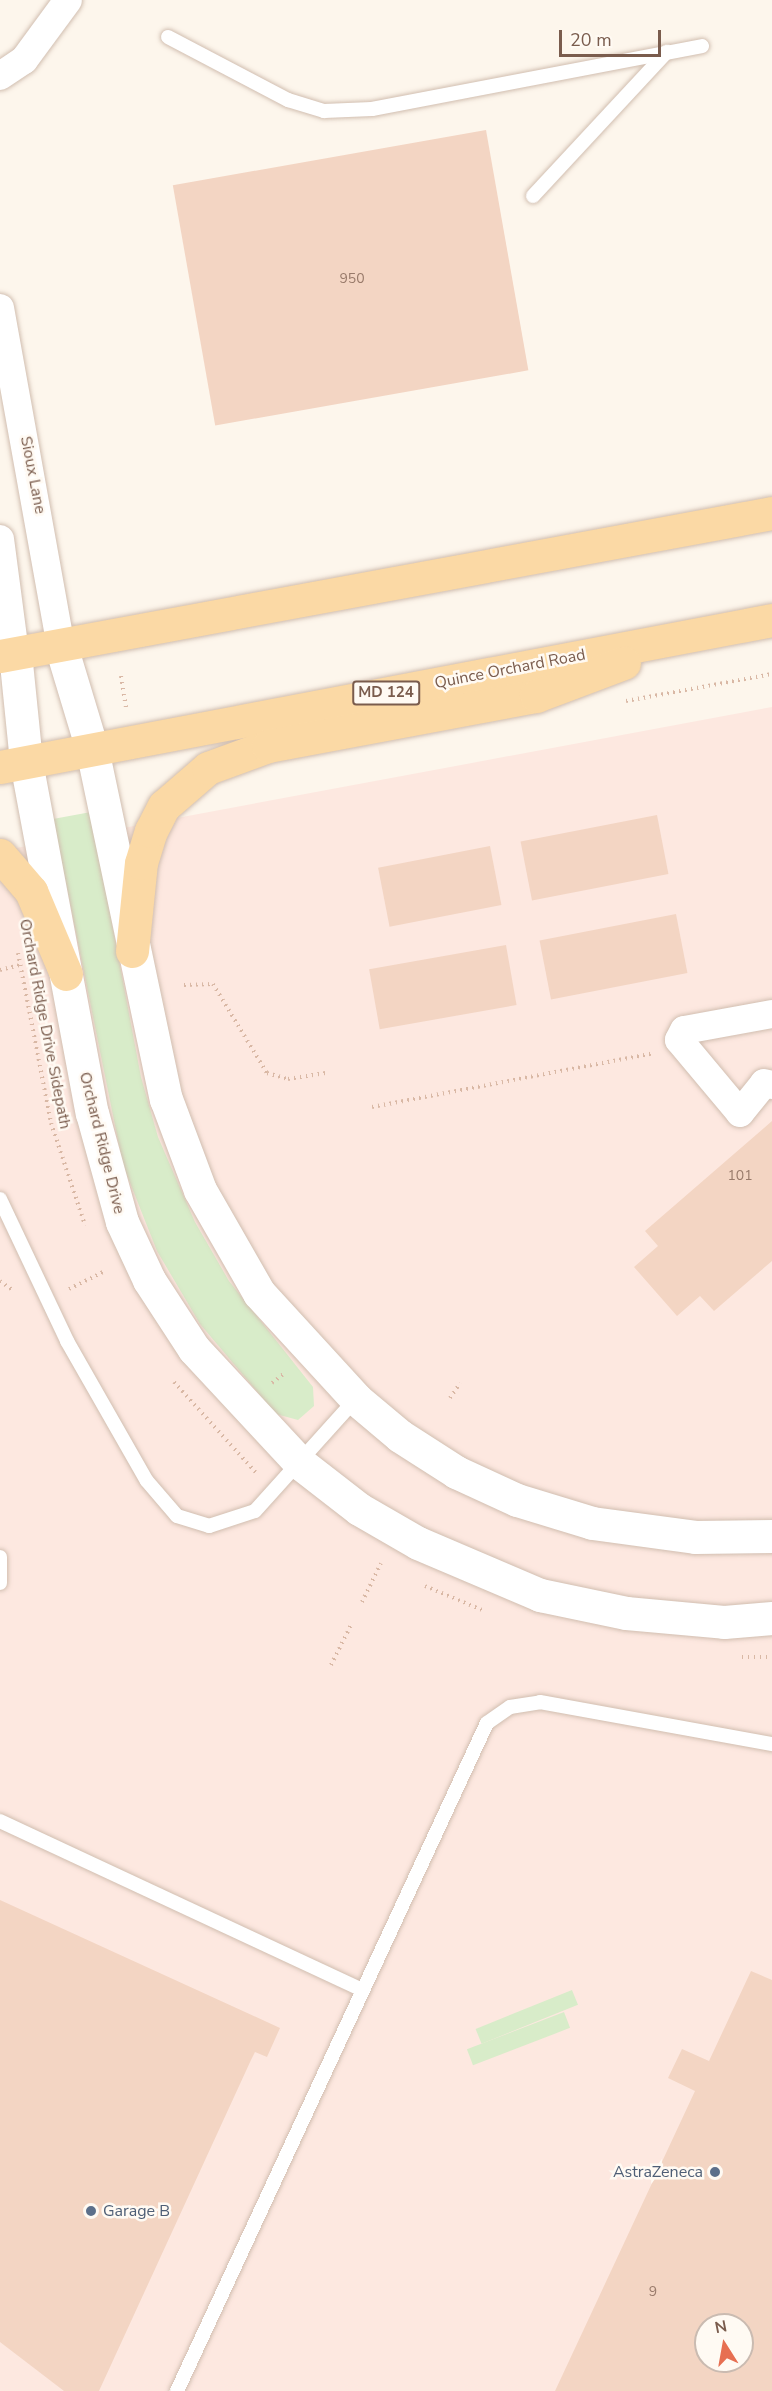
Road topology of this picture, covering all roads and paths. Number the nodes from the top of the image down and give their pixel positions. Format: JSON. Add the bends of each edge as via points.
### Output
{"nodes":[{"id":1,"x":68,"y":0,"type":"edge"},
{"id":2,"x":168,"y":37,"type":"dead end"},
{"id":3,"x":702,"y":45,"type":"dead end"},
{"id":4,"x":667,"y":52,"type":"junction"},
{"id":5,"x":0,"y":76,"type":"edge"},
{"id":6,"x":533,"y":196,"type":"dead end"},
{"id":7,"x":0,"y":308,"type":"edge"},
{"id":8,"x":772,"y":513,"type":"edge"},
{"id":9,"x":0,"y":539,"type":"edge"},
{"id":10,"x":772,"y":620,"type":"edge"},
{"id":11,"x":711,"y":630,"type":"junction"},
{"id":12,"x":60,"y":643,"type":"junction"},
{"id":13,"x":8,"y":655,"type":"edge"},
{"id":14,"x":121,"y":676,"type":"dead end"},
{"id":15,"x":127,"y":715,"type":"dead end"},
{"id":16,"x":92,"y":749,"type":"junction"},
{"id":17,"x":13,"y":764,"type":"edge"},
{"id":18,"x":0,"y":855,"type":"edge"},
{"id":19,"x":17,"y":944,"type":"dead end"},
{"id":20,"x":132,"y":951,"type":"junction"},
{"id":21,"x":20,"y":964,"type":"junction"},
{"id":22,"x":0,"y":970,"type":"edge"},
{"id":23,"x":66,"y":974,"type":"junction"},
{"id":24,"x":184,"y":985,"type":"dead end"},
{"id":25,"x":772,"y":1014,"type":"edge"},
{"id":26,"x":685,"y":1047,"type":"junction"},
{"id":27,"x":326,"y":1073,"type":"dead end"},
{"id":28,"x":772,"y":1085,"type":"edge"},
{"id":29,"x":372,"y":1107,"type":"dead end"},
{"id":30,"x":0,"y":1199,"type":"edge"},
{"id":31,"x":90,"y":1235,"type":"dead end"},
{"id":32,"x":102,"y":1264,"type":"dead end"},
{"id":33,"x":105,"y":1272,"type":"junction"},
{"id":34,"x":110,"y":1280,"type":"dead end"},
{"id":35,"x":63,"y":1292,"type":"dead end"},
{"id":36,"x":292,"y":1367,"type":"dead end"},
{"id":37,"x":167,"y":1372,"type":"dead end"},
{"id":38,"x":460,"y":1383,"type":"dead end"},
{"id":39,"x":266,"y":1388,"type":"dead end"},
{"id":40,"x":450,"y":1398,"type":"dead end"},
{"id":41,"x":356,"y":1399,"type":"junction"},
{"id":42,"x":301,"y":1464,"type":"junction"},
{"id":43,"x":277,"y":1491,"type":"junction"},
{"id":44,"x":772,"y":1536,"type":"edge"},
{"id":45,"x":0,"y":1557,"type":"edge"},
{"id":46,"x":372,"y":1557,"type":"dead end"},
{"id":47,"x":381,"y":1563,"type":"junction"},
{"id":48,"x":392,"y":1569,"type":"dead end"},
{"id":49,"x":0,"y":1583,"type":"edge"},
{"id":50,"x":422,"y":1584,"type":"dead end"},
{"id":51,"x":362,"y":1602,"type":"dead end"},
{"id":52,"x":493,"y":1614,"type":"dead end"},
{"id":53,"x":772,"y":1618,"type":"edge"},
{"id":54,"x":352,"y":1623,"type":"dead end"},
{"id":55,"x":772,"y":1657,"type":"edge"},
{"id":56,"x":736,"y":1658,"type":"dead end"},
{"id":57,"x":331,"y":1665,"type":"dead end"},
{"id":58,"x":772,"y":1744,"type":"edge"},
{"id":59,"x":0,"y":1821,"type":"edge"},
{"id":60,"x":362,"y":1990,"type":"junction"},
{"id":61,"x":177,"y":2391,"type":"edge"}],
"edges":[{"from":1,"to":5,"type":"street","via":[[24,60]]},
{"from":2,"to":4,"type":"lane","via":[[288,100],[324,111],[372,109]]},
{"from":3,"to":4,"type":"lane"},
{"from":4,"to":6,"type":"lane"},
{"from":7,"to":12,"type":"street","name":"Sioux Lane"},
{"from":8,"to":12,"type":"main road"},
{"from":9,"to":13,"type":"street"},
{"from":10,"to":11,"type":"main road","name":"Quince Orchard Road","number":"MD 124"},
{"from":11,"to":16,"type":"main road","name":"Quince Orchard Road","number":"MD 124"},
{"from":11,"to":20,"type":"main road","via":[[536,696],[268,746],[208,768],[164,806],[151,831],[141,863]]},
{"from":12,"to":13,"type":"main road"},
{"from":12,"to":16,"type":"street"},
{"from":13,"to":17,"type":"street","name":"Orchard Ridge Drive"},
{"from":14,"to":15,"type":"path"},
{"from":16,"to":17,"type":"main road","name":"Quince Orchard Road","number":"MD 124"},
{"from":16,"to":20,"type":"street"},
{"from":17,"to":23,"type":"street","name":"Orchard Ridge Drive"},
{"from":18,"to":23,"type":"main road","via":[[31,891]]},
{"from":19,"to":21,"type":"path","name":"Orchard Ridge Drive Sidepath"},
{"from":20,"to":41,"type":"street","via":[[166,1099],[211,1211],[259,1293]]},
{"from":21,"to":22,"type":"path"},
{"from":21,"to":31,"type":"path","name":"Orchard Ridge Drive Sidepath","via":[[51,1123]]},
{"from":23,"to":42,"type":"street","name":"Orchard Ridge Drive","via":[[92,1113],[122,1222],[194,1349]]},
{"from":24,"to":27,"type":"path","via":[[213,984],[267,1073],[288,1079]]},
{"from":25,"to":26,"type":"street","via":[[684,1030],[679,1041]]},
{"from":26,"to":28,"type":"street","via":[[740,1113],[764,1083]]},
{"from":26,"to":29,"type":"path"},
{"from":30,"to":43,"type":"lane","via":[[67,1341],[168,1510],[187,1522],[221,1524],[255,1511]]},
{"from":32,"to":33,"type":"path"},
{"from":33,"to":34,"type":"path"},
{"from":33,"to":35,"type":"path"},
{"from":36,"to":39,"type":"path"},
{"from":37,"to":43,"type":"path","via":[[213,1429]]},
{"from":38,"to":40,"type":"path"},
{"from":41,"to":42,"type":"lane"},
{"from":41,"to":44,"type":"street","via":[[456,1472],[517,1500],[592,1523],[695,1537]]},
{"from":42,"to":43,"type":"lane"},
{"from":42,"to":53,"type":"street","name":"Orchard Ridge Drive","via":[[359,1509],[418,1543],[540,1595],[626,1613],[724,1622]]},
{"from":45,"to":49,"type":"lane"},
{"from":46,"to":47,"type":"path"},
{"from":47,"to":48,"type":"path"},
{"from":47,"to":51,"type":"path"},
{"from":50,"to":52,"type":"path"},
{"from":54,"to":57,"type":"path"},
{"from":55,"to":56,"type":"path"},
{"from":58,"to":60,"type":"lane","via":[[556,1703],[524,1703],[497,1714],[470,1755]]},
{"from":59,"to":60,"type":"lane"},
{"from":60,"to":61,"type":"lane"}]}
